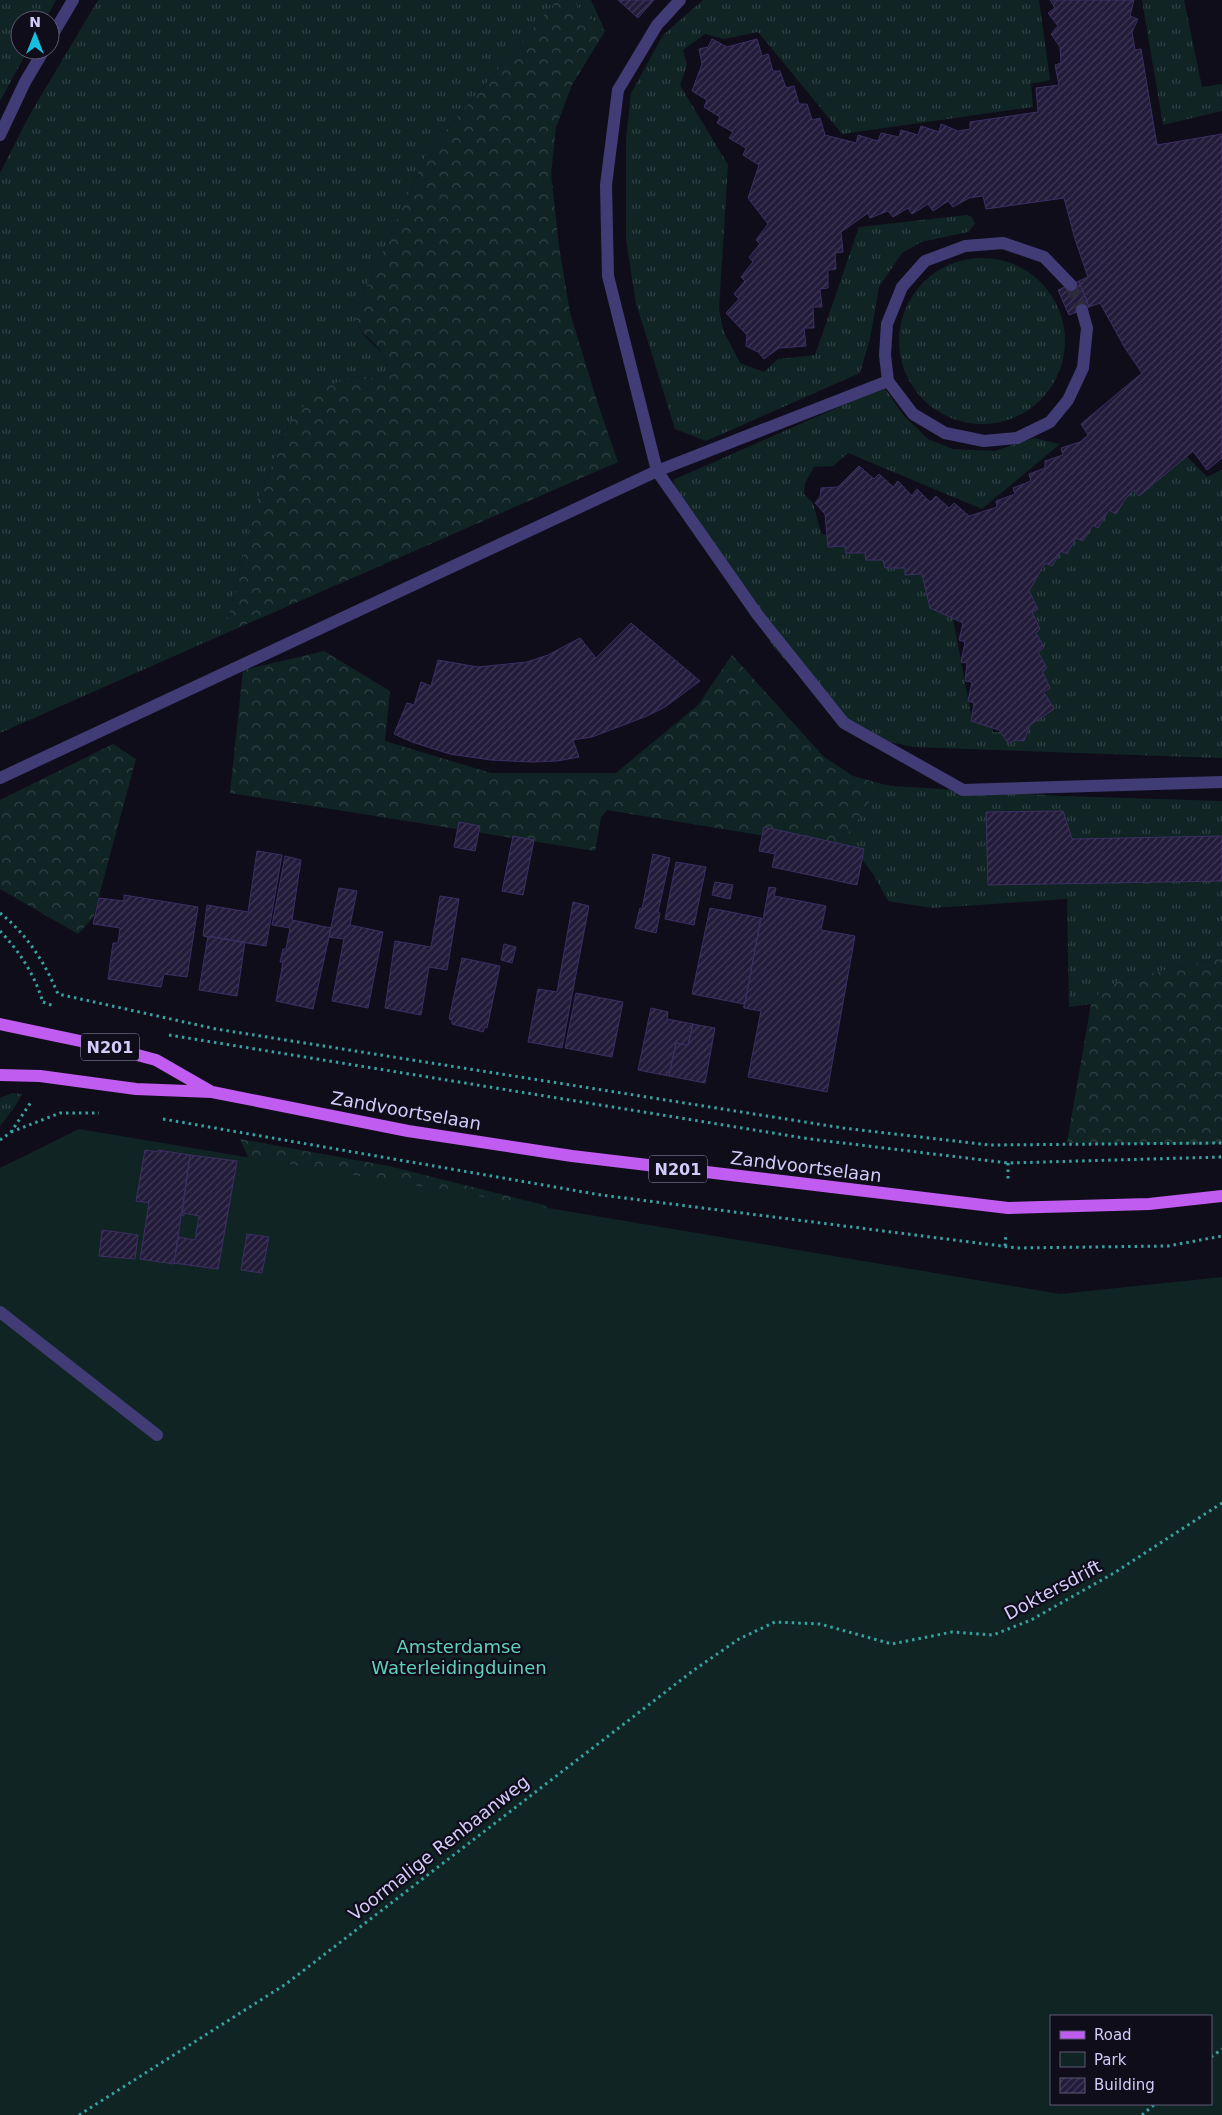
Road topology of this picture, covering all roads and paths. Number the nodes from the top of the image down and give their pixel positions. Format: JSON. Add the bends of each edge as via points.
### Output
{"nodes":[{"id":1,"x":73,"y":0,"type":"edge"},
{"id":2,"x":680,"y":0,"type":"edge"},
{"id":3,"x":60,"y":22,"type":"edge"},
{"id":4,"x":38,"y":60,"type":"edge"},
{"id":5,"x":0,"y":134,"type":"edge"},
{"id":6,"x":1071,"y":285,"type":"tunnel mouth"},
{"id":7,"x":1082,"y":310,"type":"tunnel mouth"},
{"id":8,"x":888,"y":381,"type":"junction"},
{"id":9,"x":657,"y":471,"type":"junction"},
{"id":10,"x":0,"y":778,"type":"edge"},
{"id":11,"x":1222,"y":782,"type":"edge"},
{"id":12,"x":0,"y":913,"type":"edge"},
{"id":13,"x":0,"y":931,"type":"edge"},
{"id":14,"x":59,"y":1007,"type":"dead end"},
{"id":15,"x":0,"y":1024,"type":"edge"},
{"id":16,"x":160,"y":1034,"type":"dead end"},
{"id":17,"x":0,"y":1075,"type":"edge"},
{"id":18,"x":212,"y":1092,"type":"junction"},
{"id":19,"x":1222,"y":1143,"type":"edge"},
{"id":20,"x":1222,"y":1157,"type":"edge"},
{"id":21,"x":1222,"y":1196,"type":"edge"},
{"id":22,"x":0,"y":1312,"type":"edge"},
{"id":23,"x":156,"y":1435,"type":"dead end"},
{"id":24,"x":1222,"y":1503,"type":"edge"},
{"id":25,"x":820,"y":1624,"type":"joint"},
{"id":26,"x":1154,"y":2105,"type":"edge"},
{"id":27,"x":79,"y":2115,"type":"edge"},
{"id":28,"x":1142,"y":2115,"type":"edge"}],
"edges":[{"from":1,"to":3,"type":"lane"},
{"from":2,"to":9,"type":"lane","via":[[657,25],[618,90],[606,185],[608,276]]},
{"from":4,"to":5,"type":"lane"},
{"from":6,"to":8,"type":"lane","via":[[1044,257],[1004,243],[965,246],[925,261],[902,287],[887,324],[885,355]]},
{"from":7,"to":8,"type":"lane","via":[[1086,328],[1083,368],[1068,400],[1050,422],[1017,438],[984,441],[946,433],[913,414]]},
{"from":8,"to":9,"type":"lane"},
{"from":9,"to":10,"type":"lane"},
{"from":9,"to":11,"type":"lane","via":[[757,614],[844,723],[963,790]]},
{"from":12,"to":19,"type":"path","via":[[16,925],[41,959],[58,994],[216,1029],[843,1128],[990,1145]]},
{"from":13,"to":14,"type":"path","via":[[19,952],[33,975],[43,1002]]},
{"from":15,"to":18,"type":"main road","name":"Zandvoortselaan","number":"N201","via":[[156,1060]]},
{"from":16,"to":20,"type":"path","via":[[810,1139],[1008,1163]]},
{"from":17,"to":18,"type":"main road","name":"Zandvoortselaan","number":"N201","via":[[40,1076],[136,1089]]},
{"from":18,"to":21,"type":"main road","name":"Zandvoortselaan","number":"N201","via":[[408,1131],[572,1156],[1008,1208],[1149,1204]]},
{"from":22,"to":23,"type":"lane"},
{"from":24,"to":25,"type":"path","name":"Doktersdrift","via":[[1081,1592],[1031,1620],[993,1635],[952,1632],[892,1644]]},
{"from":25,"to":27,"type":"path","name":"Voormalige Renbaanweg","via":[[775,1622],[739,1639],[686,1676],[286,1984]]},
{"from":26,"to":28,"type":"path"}]}
